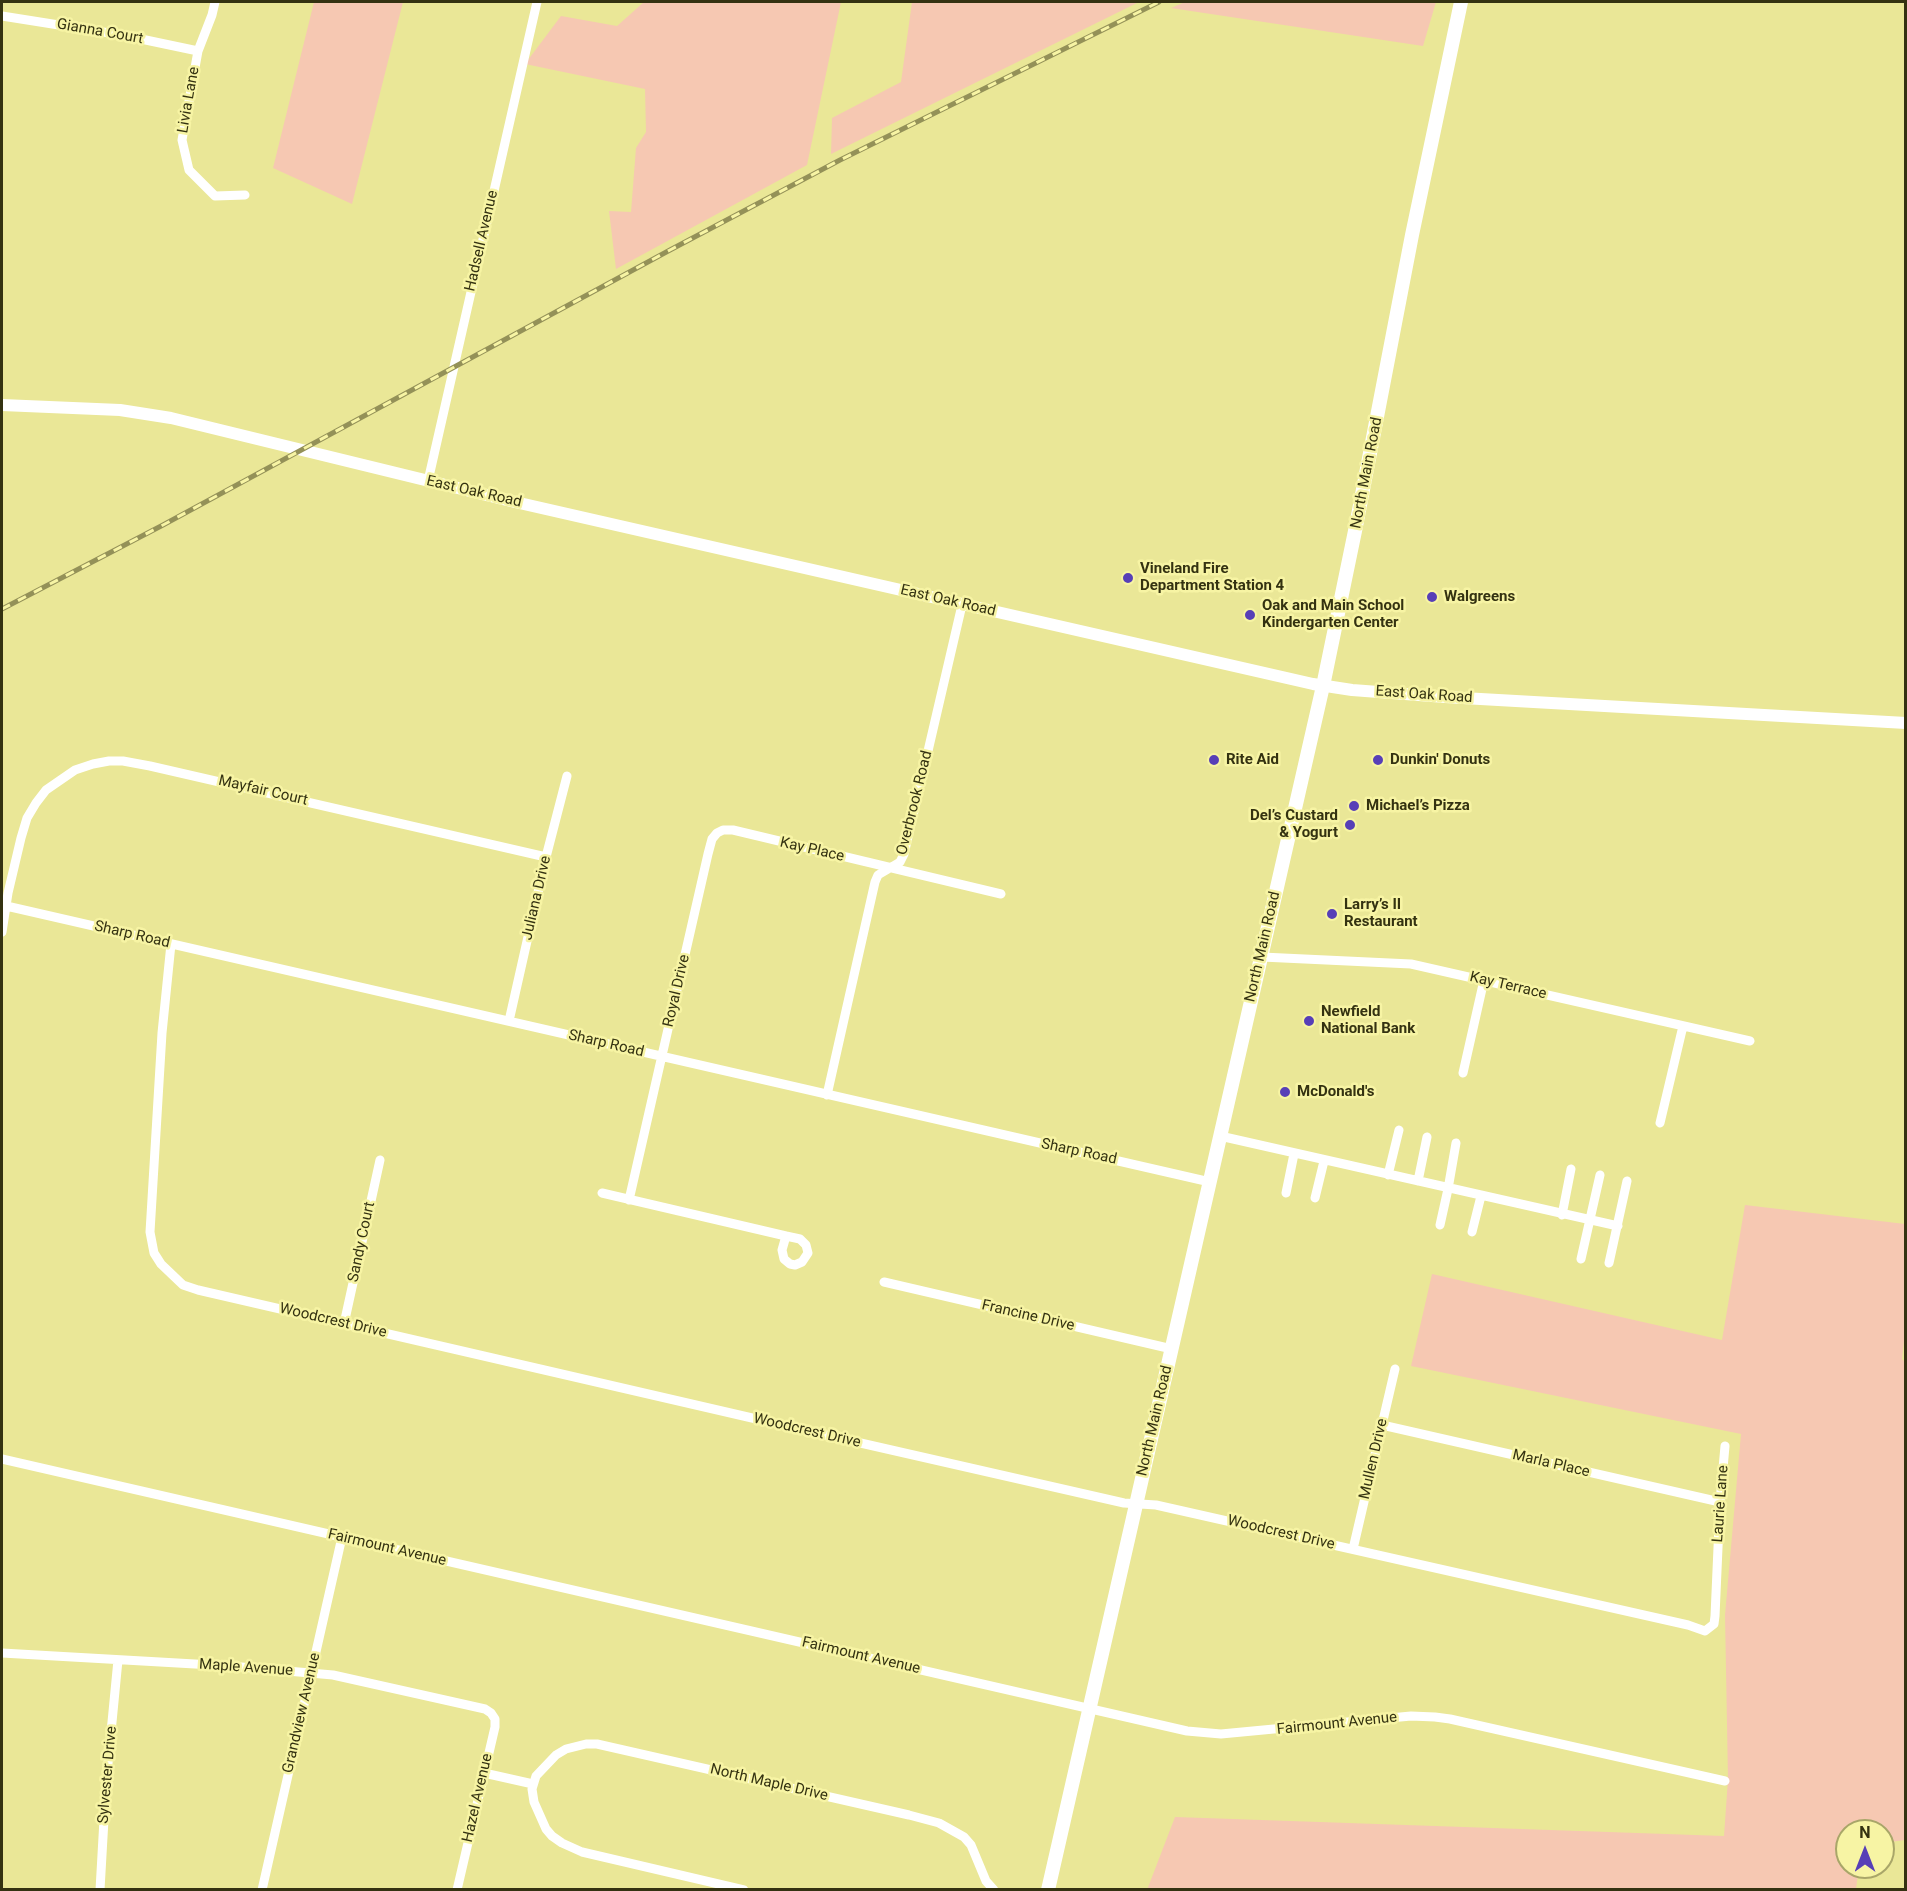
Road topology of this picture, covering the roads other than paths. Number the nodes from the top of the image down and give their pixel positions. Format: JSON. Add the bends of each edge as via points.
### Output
{"nodes":[{"id":1,"x":214,"y":2,"type":"edge"},
{"id":2,"x":537,"y":2,"type":"edge"},
{"id":3,"x":1461,"y":2,"type":"edge"},
{"id":4,"x":2,"y":16,"type":"edge"},
{"id":5,"x":198,"y":51,"type":"junction"},
{"id":6,"x":245,"y":195,"type":"dead end"},
{"id":7,"x":2,"y":405,"type":"edge"},
{"id":8,"x":428,"y":481,"type":"junction"},
{"id":9,"x":962,"y":605,"type":"junction"},
{"id":10,"x":1323,"y":686,"type":"junction"},
{"id":11,"x":1905,"y":723,"type":"edge"},
{"id":12,"x":567,"y":776,"type":"dead end"},
{"id":13,"x":546,"y":857,"type":"junction"},
{"id":14,"x":890,"y":868,"type":"junction"},
{"id":15,"x":1001,"y":894,"type":"dead end"},
{"id":16,"x":4,"y":906,"type":"edge"},
{"id":17,"x":692,"y":926,"type":"joint"},
{"id":18,"x":2,"y":932,"type":"edge"},
{"id":19,"x":171,"y":944,"type":"junction"},
{"id":20,"x":1262,"y":957,"type":"junction"},
{"id":21,"x":1484,"y":980,"type":"junction"},
{"id":22,"x":508,"y":1021,"type":"junction"},
{"id":23,"x":1683,"y":1026,"type":"junction"},
{"id":24,"x":1750,"y":1041,"type":"dead end"},
{"id":25,"x":662,"y":1057,"type":"junction"},
{"id":26,"x":1463,"y":1073,"type":"dead end"},
{"id":27,"x":827,"y":1095,"type":"junction"},
{"id":28,"x":1660,"y":1123,"type":"dead end"},
{"id":29,"x":1399,"y":1130,"type":"dead end"},
{"id":30,"x":1220,"y":1136,"type":"junction"},
{"id":31,"x":1427,"y":1137,"type":"dead end"},
{"id":32,"x":1456,"y":1143,"type":"dead end"},
{"id":33,"x":1294,"y":1154,"type":"junction"},
{"id":34,"x":380,"y":1160,"type":"dead end"},
{"id":35,"x":1324,"y":1161,"type":"junction"},
{"id":36,"x":1571,"y":1168,"type":"dead end"},
{"id":37,"x":1388,"y":1175,"type":"junction"},
{"id":38,"x":1600,"y":1175,"type":"dead end"},
{"id":39,"x":1418,"y":1181,"type":"junction"},
{"id":40,"x":1628,"y":1181,"type":"dead end"},
{"id":41,"x":1210,"y":1182,"type":"junction"},
{"id":42,"x":1448,"y":1189,"type":"junction"},
{"id":43,"x":602,"y":1193,"type":"dead end"},
{"id":44,"x":1286,"y":1193,"type":"dead end"},
{"id":45,"x":1481,"y":1196,"type":"junction"},
{"id":46,"x":1315,"y":1198,"type":"dead end"},
{"id":47,"x":629,"y":1200,"type":"junction"},
{"id":48,"x":1562,"y":1215,"type":"junction"},
{"id":49,"x":1589,"y":1220,"type":"junction"},
{"id":50,"x":1440,"y":1225,"type":"dead end"},
{"id":51,"x":1618,"y":1226,"type":"junction"},
{"id":52,"x":1472,"y":1232,"type":"dead end"},
{"id":53,"x":786,"y":1236,"type":"dead end"},
{"id":54,"x":1581,"y":1259,"type":"dead end"},
{"id":55,"x":1609,"y":1263,"type":"dead end"},
{"id":56,"x":884,"y":1282,"type":"dead end"},
{"id":57,"x":344,"y":1324,"type":"junction"},
{"id":58,"x":1172,"y":1349,"type":"junction"},
{"id":59,"x":1395,"y":1369,"type":"dead end"},
{"id":60,"x":1382,"y":1425,"type":"junction"},
{"id":61,"x":1725,"y":1446,"type":"dead end"},
{"id":62,"x":2,"y":1460,"type":"edge"},
{"id":63,"x":1720,"y":1502,"type":"junction"},
{"id":64,"x":1136,"y":1503,"type":"junction"},
{"id":65,"x":342,"y":1537,"type":"junction"},
{"id":66,"x":1353,"y":1549,"type":"junction"},
{"id":67,"x":1717,"y":1563,"type":"joint"},
{"id":68,"x":2,"y":1653,"type":"edge"},
{"id":69,"x":118,"y":1660,"type":"junction"},
{"id":70,"x":312,"y":1672,"type":"junction"},
{"id":71,"x":486,"y":1709,"type":"joint"},
{"id":72,"x":1089,"y":1709,"type":"junction"},
{"id":73,"x":484,"y":1773,"type":"junction"},
{"id":74,"x":1725,"y":1781,"type":"dead end"},
{"id":75,"x":533,"y":1784,"type":"junction"},
{"id":76,"x":990,"y":1888,"type":"edge"},
{"id":77,"x":100,"y":1890,"type":"edge"},
{"id":78,"x":262,"y":1890,"type":"edge"},
{"id":79,"x":457,"y":1890,"type":"edge"},
{"id":80,"x":744,"y":1890,"type":"edge"},
{"id":81,"x":1048,"y":1890,"type":"edge"}],
"edges":[{"from":1,"to":5,"type":"street","name":"Livia Lane"},
{"from":2,"to":8,"type":"street","name":"Hadsell Avenue"},
{"from":3,"to":10,"type":"main road","name":"North Main Road"},
{"from":4,"to":5,"type":"street","name":"Gianna Court"},
{"from":5,"to":6,"type":"street","name":"Livia Lane","via":[[182,140],[189,170],[215,196]]},
{"from":7,"to":8,"type":"street","name":"East Oak Road","via":[[120,410],[171,418]]},
{"from":8,"to":9,"type":"street","name":"East Oak Road"},
{"from":9,"to":10,"type":"street","name":"East Oak Road"},
{"from":9,"to":14,"type":"street","name":"Overbrook Road","via":[[904,854]]},
{"from":10,"to":11,"type":"street","name":"East Oak Road","via":[[1445,697]]},
{"from":10,"to":20,"type":"main road","name":"North Main Road"},
{"from":12,"to":13,"type":"street","name":"Juliana Drive"},
{"from":13,"to":16,"type":"street","name":"Mayfair Court","via":[[123,761],[75,770],[46,790],[27,818]]},
{"from":13,"to":22,"type":"street","name":"Juliana Drive"},
{"from":14,"to":15,"type":"street","name":"Kay Place"},
{"from":14,"to":17,"type":"street","name":"Kay Place","via":[[733,830],[723,831],[712,839]]},
{"from":14,"to":27,"type":"street","name":"Overbrook Road","via":[[878,875],[875,882]]},
{"from":16,"to":18,"type":"street","name":"Mayfair Court"},
{"from":16,"to":19,"type":"street","name":"Sharp Road"},
{"from":17,"to":25,"type":"street","name":"Royal Drive"},
{"from":19,"to":22,"type":"street","name":"Sharp Road"},
{"from":19,"to":57,"type":"street","name":"Woodcrest Drive","via":[[150,1232],[154,1253],[172,1276],[198,1290]]},
{"from":20,"to":21,"type":"street","name":"Kay Terrace","via":[[1411,964]]},
{"from":20,"to":30,"type":"main road","name":"North Main Road"},
{"from":21,"to":23,"type":"street","name":"Kay Terrace"},
{"from":21,"to":26,"type":"street"},
{"from":22,"to":25,"type":"street","name":"Sharp Road"},
{"from":23,"to":24,"type":"street","name":"Kay Terrace"},
{"from":23,"to":28,"type":"street"},
{"from":25,"to":27,"type":"street","name":"Sharp Road"},
{"from":25,"to":47,"type":"street","name":"Royal Drive"},
{"from":27,"to":41,"type":"street","name":"Sharp Road"},
{"from":29,"to":37,"type":"street"},
{"from":30,"to":33,"type":"street"},
{"from":30,"to":41,"type":"main road","name":"North Main Road"},
{"from":31,"to":39,"type":"street"},
{"from":32,"to":42,"type":"street"},
{"from":33,"to":35,"type":"street"},
{"from":33,"to":44,"type":"street"},
{"from":34,"to":57,"type":"street","name":"Sandy Court"},
{"from":35,"to":37,"type":"street"},
{"from":35,"to":46,"type":"street"},
{"from":36,"to":48,"type":"street"},
{"from":37,"to":39,"type":"street"},
{"from":38,"to":49,"type":"street"},
{"from":39,"to":42,"type":"street"},
{"from":40,"to":51,"type":"street"},
{"from":41,"to":58,"type":"main road","name":"North Main Road"},
{"from":42,"to":45,"type":"street"},
{"from":42,"to":50,"type":"street"},
{"from":43,"to":47,"type":"street"},
{"from":45,"to":48,"type":"street"},
{"from":45,"to":52,"type":"street"},
{"from":47,"to":53,"type":"street"},
{"from":48,"to":49,"type":"street"},
{"from":49,"to":51,"type":"street"},
{"from":49,"to":54,"type":"street"},
{"from":51,"to":55,"type":"street"},
{"from":56,"to":58,"type":"street","name":"Francine Drive"},
{"from":57,"to":64,"type":"street","name":"Woodcrest Drive"},
{"from":58,"to":64,"type":"main road","name":"North Main Road"},
{"from":59,"to":60,"type":"street","name":"Mullen Drive"},
{"from":60,"to":63,"type":"street","name":"Marla Place"},
{"from":60,"to":66,"type":"street","name":"Mullen Drive"},
{"from":61,"to":63,"type":"street","name":"Laurie Lane"},
{"from":62,"to":65,"type":"street","name":"Fairmount Avenue"},
{"from":63,"to":67,"type":"street","name":"Laurie Lane"},
{"from":64,"to":66,"type":"street","name":"Woodcrest Drive"},
{"from":64,"to":72,"type":"main road","name":"North Main Road"},
{"from":65,"to":70,"type":"street","name":"Grandview Avenue"},
{"from":65,"to":72,"type":"street","name":"Fairmount Avenue"},
{"from":66,"to":67,"type":"street","name":"Woodcrest Drive","via":[[1705,1631],[1714,1624]]},
{"from":68,"to":69,"type":"street","name":"Maple Avenue"},
{"from":69,"to":70,"type":"street","name":"Maple Avenue"},
{"from":69,"to":77,"type":"street","name":"Sylvester Drive"},
{"from":70,"to":71,"type":"street","name":"Maple Avenue"},
{"from":70,"to":78,"type":"street","name":"Grandview Avenue"},
{"from":71,"to":73,"type":"street","name":"Hazel Avenue","via":[[495,1722]]},
{"from":72,"to":74,"type":"street","name":"Fairmount Avenue","via":[[1187,1731],[1221,1734],[1411,1716],[1450,1719]]},
{"from":72,"to":81,"type":"main road","name":"North Main Road"},
{"from":73,"to":75,"type":"street"},
{"from":73,"to":79,"type":"street","name":"Hazel Avenue"},
{"from":75,"to":76,"type":"street","name":"North Maple Drive","via":[[544,1766],[566,1749],[586,1744],[610,1746],[939,1823],[971,1845]]},
{"from":75,"to":80,"type":"street","via":[[534,1802],[541,1819],[562,1843],[582,1852]]}]}
